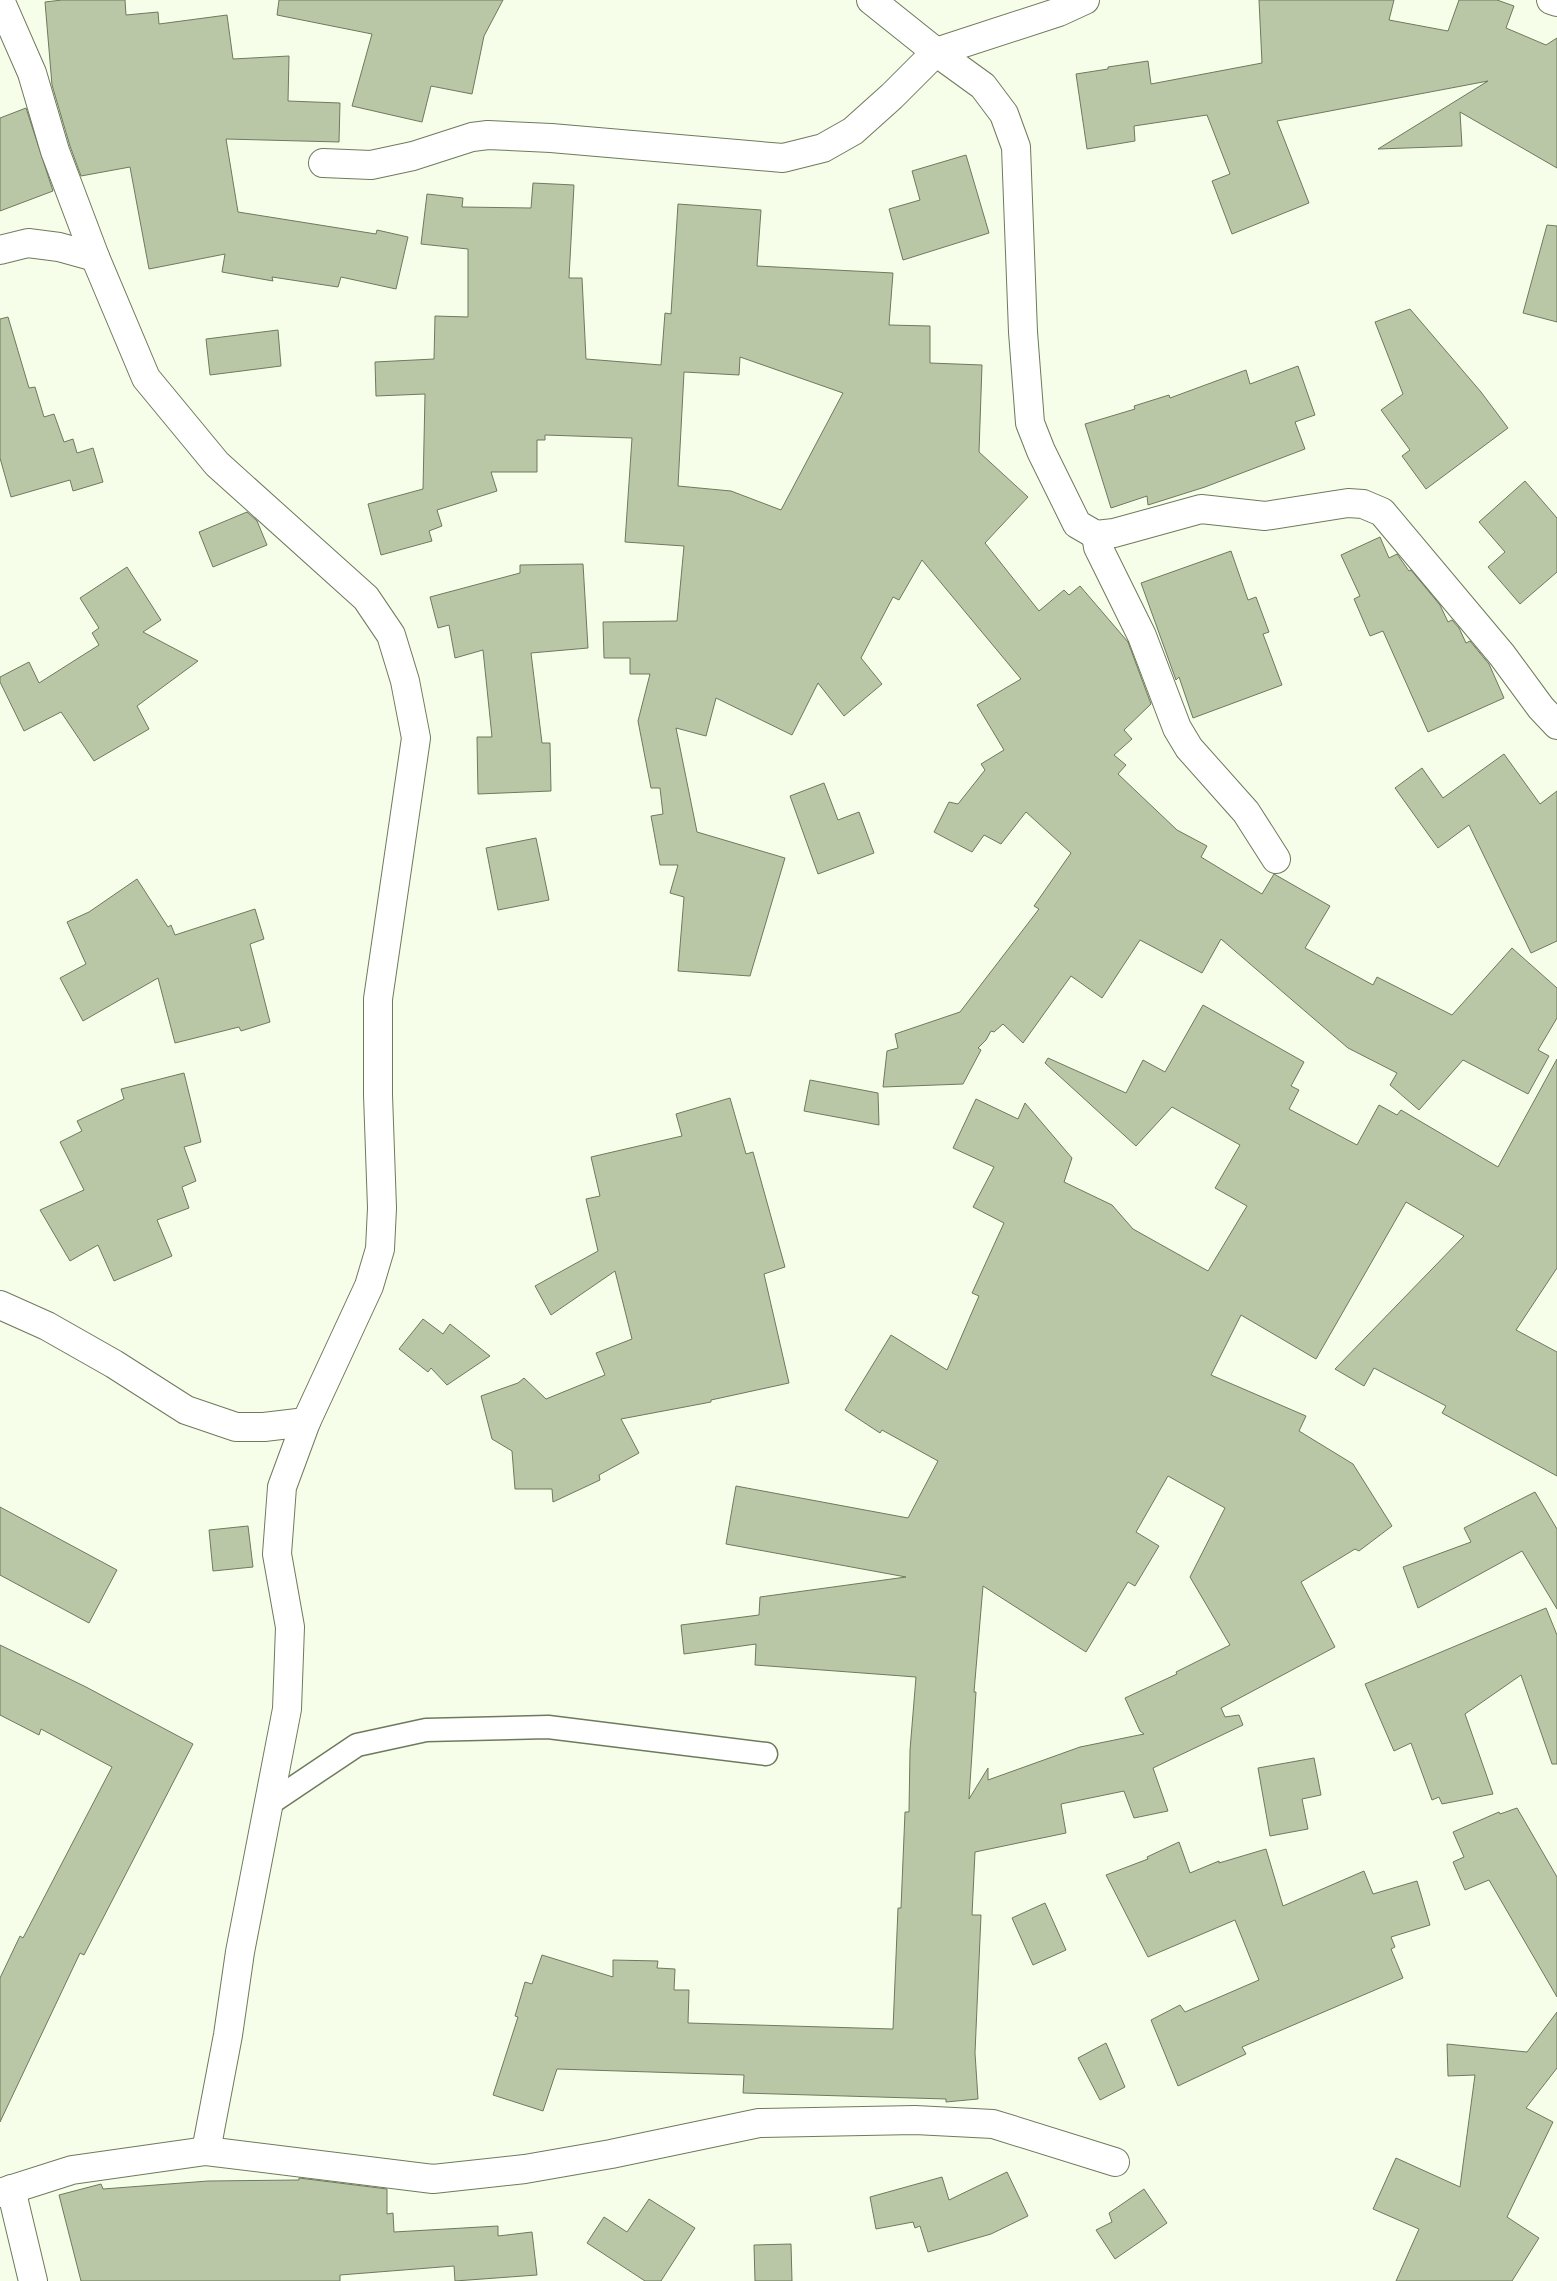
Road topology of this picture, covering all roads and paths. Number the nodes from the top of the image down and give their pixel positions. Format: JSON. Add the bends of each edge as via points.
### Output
{"nodes":[{"id":1,"x":0,"y":0,"type":"edge"},
{"id":2,"x":871,"y":0,"type":"edge"},
{"id":3,"x":1085,"y":0,"type":"edge"},
{"id":4,"x":1551,"y":0,"type":"edge"},
{"id":5,"x":1557,"y":2,"type":"edge"},
{"id":6,"x":936,"y":52,"type":"junction"},
{"id":7,"x":322,"y":163,"type":"dead end"},
{"id":8,"x":0,"y":250,"type":"edge"},
{"id":9,"x":95,"y":258,"type":"junction"},
{"id":10,"x":1096,"y":536,"type":"junction"},
{"id":11,"x":1557,"y":725,"type":"edge"},
{"id":12,"x":1276,"y":859,"type":"dead end"},
{"id":13,"x":0,"y":1305,"type":"edge"},
{"id":14,"x":306,"y":1422,"type":"junction"},
{"id":15,"x":766,"y":1754,"type":"dead end"},
{"id":16,"x":269,"y":1804,"type":"junction"},
{"id":17,"x":206,"y":2151,"type":"junction"},
{"id":18,"x":1114,"y":2162,"type":"dead end"},
{"id":19,"x":6,"y":2191,"type":"edge"},
{"id":20,"x":33,"y":2281,"type":"edge"}],
"edges":[{"from":1,"to":9,"type":"street","via":[[32,73],[54,151]]},
{"from":2,"to":6,"type":"street"},
{"from":3,"to":6,"type":"street","via":[[1059,12]]},
{"from":4,"to":5,"type":"street"},
{"from":6,"to":7,"type":"street","via":[[853,131],[823,148],[783,158],[505,135],[472,137],[413,156],[371,165]]},
{"from":6,"to":10,"type":"street","via":[[983,86],[1004,114],[1016,147],[1030,423],[1077,524]]},
{"from":8,"to":9,"type":"street","via":[[28,242]]},
{"from":9,"to":14,"type":"street","via":[[146,378],[217,464],[366,598],[391,636],[416,738],[378,999],[380,1248],[369,1286]]},
{"from":10,"to":11,"type":"street","via":[[1200,510],[1265,516],[1348,504],[1372,507],[1382,512]]},
{"from":10,"to":12,"type":"street","via":[[1098,547],[1142,636],[1177,728],[1189,748],[1246,812]]},
{"from":13,"to":14,"type":"street","via":[[47,1326],[186,1410],[236,1427],[264,1428]]},
{"from":14,"to":16,"type":"street","via":[[282,1487],[277,1554],[290,1627],[287,1709]]},
{"from":15,"to":16,"type":"lane","via":[[548,1727],[426,1730],[357,1745]]},
{"from":16,"to":17,"type":"street"},
{"from":17,"to":18,"type":"street","via":[[433,2178],[534,2168],[759,2123],[915,2120],[993,2124]]},
{"from":17,"to":19,"type":"street","via":[[72,2170]]},
{"from":19,"to":20,"type":"street"}]}
